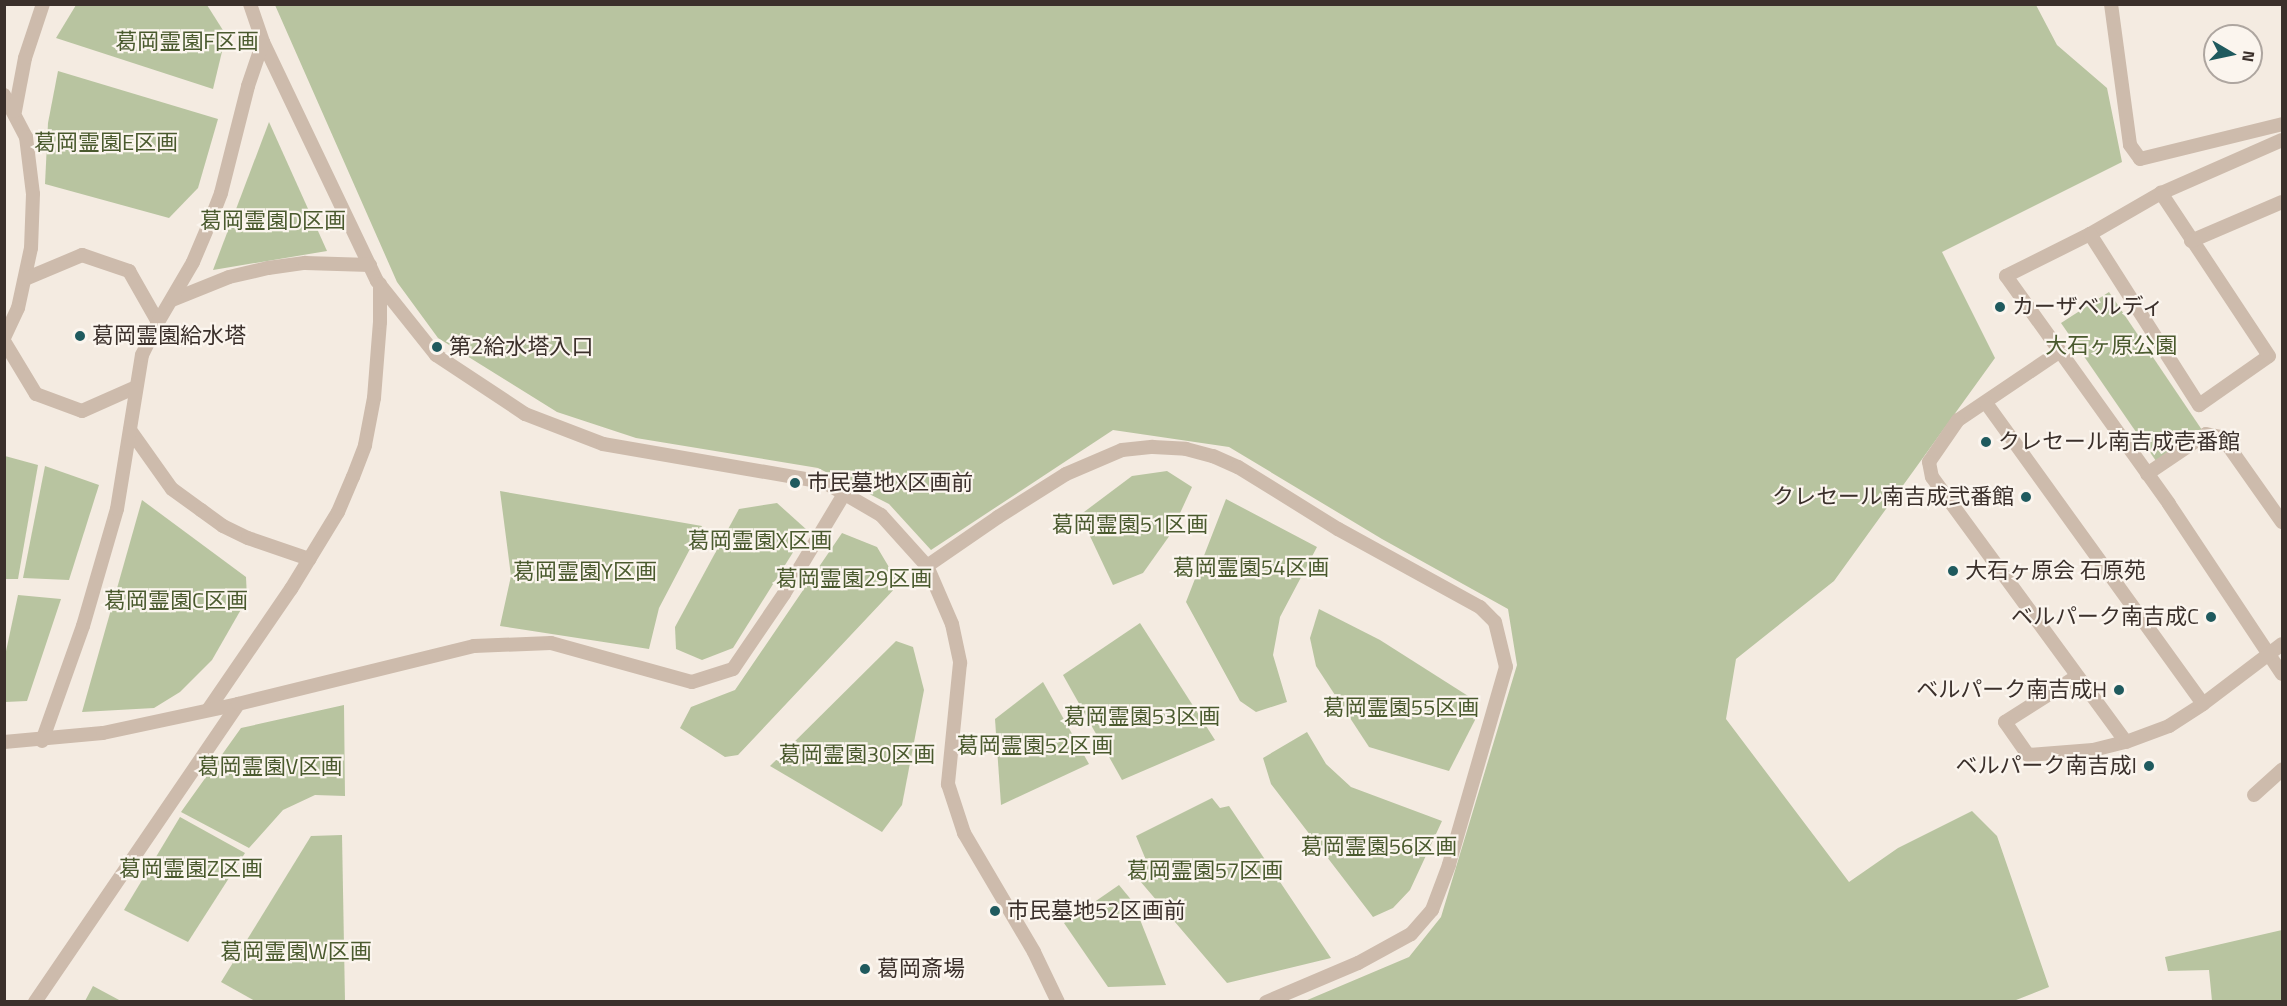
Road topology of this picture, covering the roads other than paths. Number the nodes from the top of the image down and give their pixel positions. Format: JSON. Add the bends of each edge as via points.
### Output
{"nodes":[{"id":1,"x":43,"y":4,"type":"edge"},
{"id":2,"x":250,"y":4,"type":"edge"},
{"id":3,"x":2111,"y":4,"type":"edge"},
{"id":4,"x":263,"y":42,"type":"junction"},
{"id":5,"x":4,"y":96,"type":"edge"},
{"id":6,"x":15,"y":111,"type":"junction"},
{"id":7,"x":2283,"y":124,"type":"edge"},
{"id":8,"x":2283,"y":140,"type":"edge"},
{"id":9,"x":2161,"y":193,"type":"junction"},
{"id":10,"x":2283,"y":202,"type":"edge"},
{"id":11,"x":2090,"y":234,"type":"junction"},
{"id":12,"x":2191,"y":241,"type":"junction"},
{"id":13,"x":370,"y":265,"type":"junction"},
{"id":14,"x":25,"y":279,"type":"junction"},
{"id":15,"x":380,"y":284,"type":"junction"},
{"id":16,"x":172,"y":300,"type":"junction"},
{"id":17,"x":158,"y":322,"type":"junction"},
{"id":18,"x":4,"y":340,"type":"edge"},
{"id":19,"x":2059,"y":352,"type":"junction"},
{"id":20,"x":134,"y":388,"type":"junction"},
{"id":21,"x":1986,"y":403,"type":"junction"},
{"id":22,"x":130,"y":430,"type":"junction"},
{"id":23,"x":2147,"y":474,"type":"junction"},
{"id":24,"x":844,"y":494,"type":"junction"},
{"id":25,"x":2283,"y":522,"type":"edge"},
{"id":26,"x":309,"y":559,"type":"junction"},
{"id":27,"x":927,"y":566,"type":"junction"},
{"id":28,"x":2283,"y":644,"type":"edge"},
{"id":29,"x":2268,"y":655,"type":"junction"},
{"id":30,"x":2283,"y":674,"type":"edge"},
{"id":31,"x":2076,"y":676,"type":"junction"},
{"id":32,"x":238,"y":704,"type":"junction"},
{"id":33,"x":2203,"y":704,"type":"junction"},
{"id":34,"x":208,"y":710,"type":"junction"},
{"id":35,"x":42,"y":741,"type":"junction"},
{"id":36,"x":4,"y":742,"type":"edge"},
{"id":37,"x":2126,"y":742,"type":"junction"},
{"id":38,"x":2283,"y":770,"type":"edge"},
{"id":39,"x":2254,"y":795,"type":"dead end"},
{"id":40,"x":35,"y":1002,"type":"edge"},
{"id":41,"x":1058,"y":1002,"type":"edge"},
{"id":42,"x":1266,"y":1002,"type":"edge"}],
"edges":[{"from":1,"to":6,"type":"street","via":[[25,58]]},
{"from":2,"to":4,"type":"street"},
{"from":3,"to":7,"type":"street","via":[[2130,145],[2140,159]]},
{"from":4,"to":13,"type":"street"},
{"from":4,"to":16,"type":"street","via":[[221,193],[193,262]]},
{"from":5,"to":6,"type":"street"},
{"from":6,"to":14,"type":"street","via":[[26,136],[33,194],[31,249]]},
{"from":8,"to":9,"type":"street"},
{"from":9,"to":11,"type":"street"},
{"from":9,"to":12,"type":"street"},
{"from":10,"to":12,"type":"street"},
{"from":11,"to":12,"type":"street","via":[[2199,405],[2269,356]]},
{"from":11,"to":19,"type":"street","via":[[2006,276]]},
{"from":13,"to":15,"type":"street"},
{"from":13,"to":16,"type":"street","via":[[304,263],[268,268],[229,277]]},
{"from":14,"to":17,"type":"street","via":[[82,255],[129,271]]},
{"from":14,"to":18,"type":"street"},
{"from":15,"to":24,"type":"street","via":[[436,355],[525,414],[603,444],[824,482]]},
{"from":15,"to":26,"type":"street","via":[[377,370],[364,445],[338,512]]},
{"from":16,"to":17,"type":"street"},
{"from":17,"to":20,"type":"street","via":[[142,355]]},
{"from":18,"to":20,"type":"street","via":[[36,394],[82,411]]},
{"from":19,"to":21,"type":"street"},
{"from":19,"to":23,"type":"street"},
{"from":20,"to":22,"type":"street"},
{"from":21,"to":31,"type":"street","via":[[1958,420],[1929,462],[1932,477]]},
{"from":21,"to":33,"type":"street"},
{"from":22,"to":26,"type":"street","via":[[172,489],[223,526]]},
{"from":22,"to":35,"type":"street","via":[[117,509],[83,626]]},
{"from":23,"to":25,"type":"street","via":[[2206,434],[2223,437]]},
{"from":23,"to":29,"type":"street"},
{"from":24,"to":27,"type":"street","via":[[881,515]]},
{"from":24,"to":32,"type":"street","via":[[733,669],[692,682],[551,643],[474,646]]},
{"from":26,"to":34,"type":"street"},
{"from":27,"to":41,"type":"street","via":[[952,624],[960,663],[948,784],[964,833],[1034,952]]},
{"from":27,"to":42,"type":"street","via":[[1066,474],[1122,450],[1186,449],[1238,467],[1338,529],[1480,607],[1495,622],[1506,667],[1449,865],[1432,910],[1411,934],[1358,963]]},
{"from":28,"to":29,"type":"street"},
{"from":29,"to":30,"type":"street"},
{"from":29,"to":33,"type":"street"},
{"from":31,"to":37,"type":"street"},
{"from":31,"to":37,"type":"street","via":[[2005,722],[2028,755],[2093,750]]},
{"from":32,"to":34,"type":"street"},
{"from":32,"to":40,"type":"street"},
{"from":33,"to":37,"type":"street","via":[[2169,726]]},
{"from":34,"to":35,"type":"street","via":[[103,733]]},
{"from":35,"to":36,"type":"street"},
{"from":38,"to":39,"type":"street"}]}
